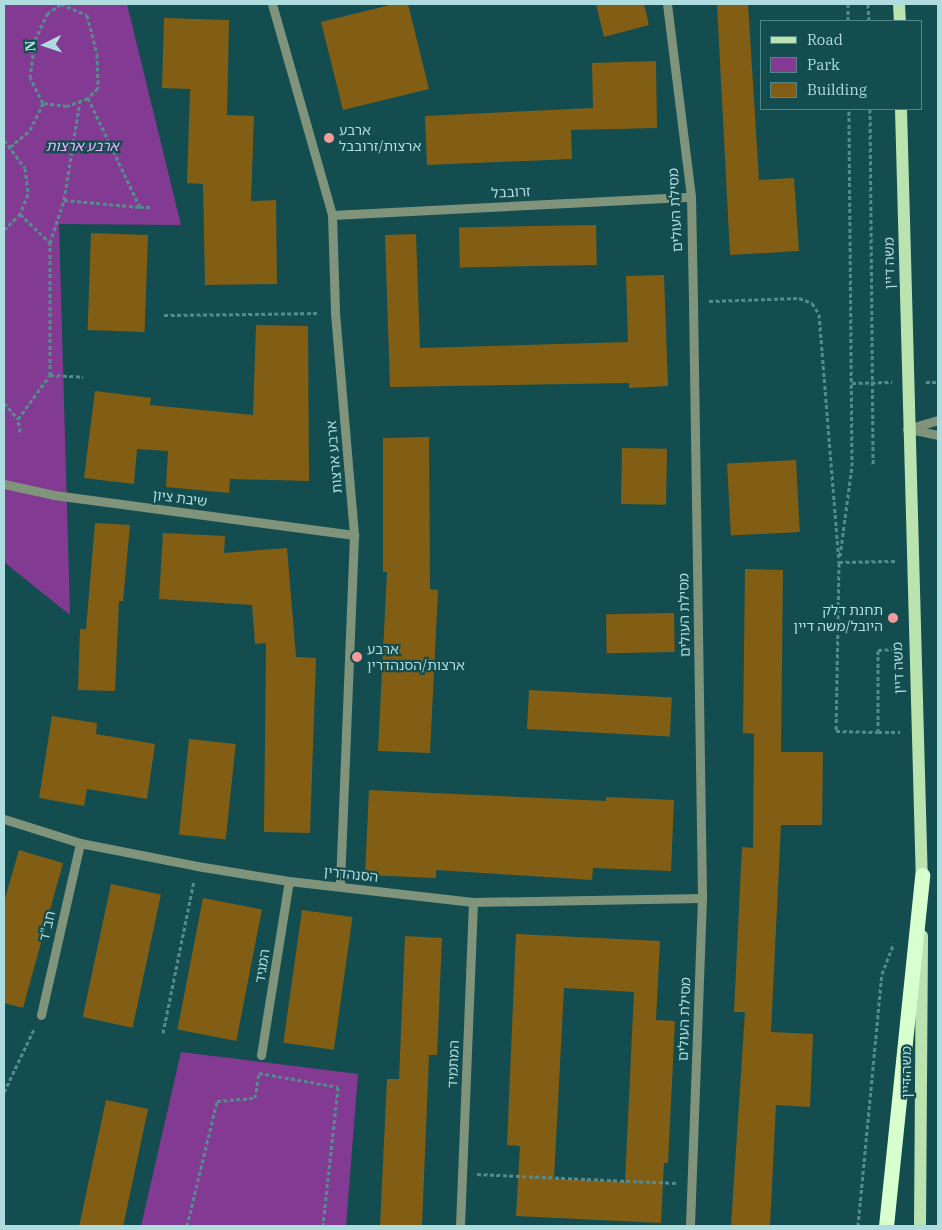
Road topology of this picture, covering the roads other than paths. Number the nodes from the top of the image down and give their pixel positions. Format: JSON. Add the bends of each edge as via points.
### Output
{"nodes":[{"id":1,"x":272,"y":4,"type":"edge"},
{"id":2,"x":668,"y":4,"type":"edge"},
{"id":3,"x":899,"y":4,"type":"edge"},
{"id":4,"x":900,"y":20,"type":"edge"},
{"id":5,"x":901,"y":110,"type":"edge"},
{"id":6,"x":690,"y":197,"type":"junction"},
{"id":7,"x":332,"y":215,"type":"junction"},
{"id":8,"x":938,"y":420,"type":"edge"},
{"id":9,"x":907,"y":428,"type":"junction"},
{"id":10,"x":938,"y":435,"type":"edge"},
{"id":11,"x":4,"y":484,"type":"edge"},
{"id":12,"x":354,"y":535,"type":"junction"},
{"id":13,"x":4,"y":819,"type":"edge"},
{"id":14,"x":80,"y":843,"type":"junction"},
{"id":15,"x":922,"y":875,"type":"junction"},
{"id":16,"x":289,"y":881,"type":"junction"},
{"id":17,"x":340,"y":886,"type":"junction"},
{"id":18,"x":702,"y":898,"type":"junction"},
{"id":19,"x":473,"y":902,"type":"junction"},
{"id":20,"x":41,"y":1015,"type":"road end"},
{"id":21,"x":261,"y":1055,"type":"road end"},
{"id":22,"x":460,"y":1226,"type":"edge"},
{"id":23,"x":690,"y":1226,"type":"edge"},
{"id":24,"x":886,"y":1226,"type":"edge"},
{"id":25,"x":920,"y":1226,"type":"edge"}],
"edges":[{"from":1,"to":7,"type":"street","name":"ארבע ארצות"},
{"from":2,"to":6,"type":"street","name":"מסילת העולים"},
{"from":3,"to":4,"type":"main road"},
{"from":5,"to":9,"type":"main road","name":"משה דיין"},
{"from":6,"to":7,"type":"street","name":"זרובבל"},
{"from":6,"to":18,"type":"street","name":"מסילת העולים"},
{"from":7,"to":12,"type":"street","name":"ארבע ארצות","via":[[335,313]]},
{"from":8,"to":9,"type":"street"},
{"from":9,"to":10,"type":"street"},
{"from":9,"to":15,"type":"main road","name":"משה דיין"},
{"from":11,"to":12,"type":"street","name":"שיבת ציון","via":[[54,496]]},
{"from":12,"to":17,"type":"street","name":"ארבע ארצות"},
{"from":13,"to":14,"type":"street","name":"הסנהדרין"},
{"from":14,"to":16,"type":"street","name":"הסנהדרין"},
{"from":14,"to":20,"type":"street","name":"חב\"ד"},
{"from":15,"to":24,"type":"highway"},
{"from":15,"to":25,"type":"main road","name":"משה דיין"},
{"from":16,"to":17,"type":"street","name":"הסנהדרין"},
{"from":16,"to":21,"type":"street","name":"המגיד"},
{"from":17,"to":19,"type":"street","name":"הסנהדרין"},
{"from":18,"to":19,"type":"street","name":"הסנהדרין"},
{"from":18,"to":23,"type":"street","name":"מסילת העולים"},
{"from":19,"to":22,"type":"street","name":"המתמיד"}]}
